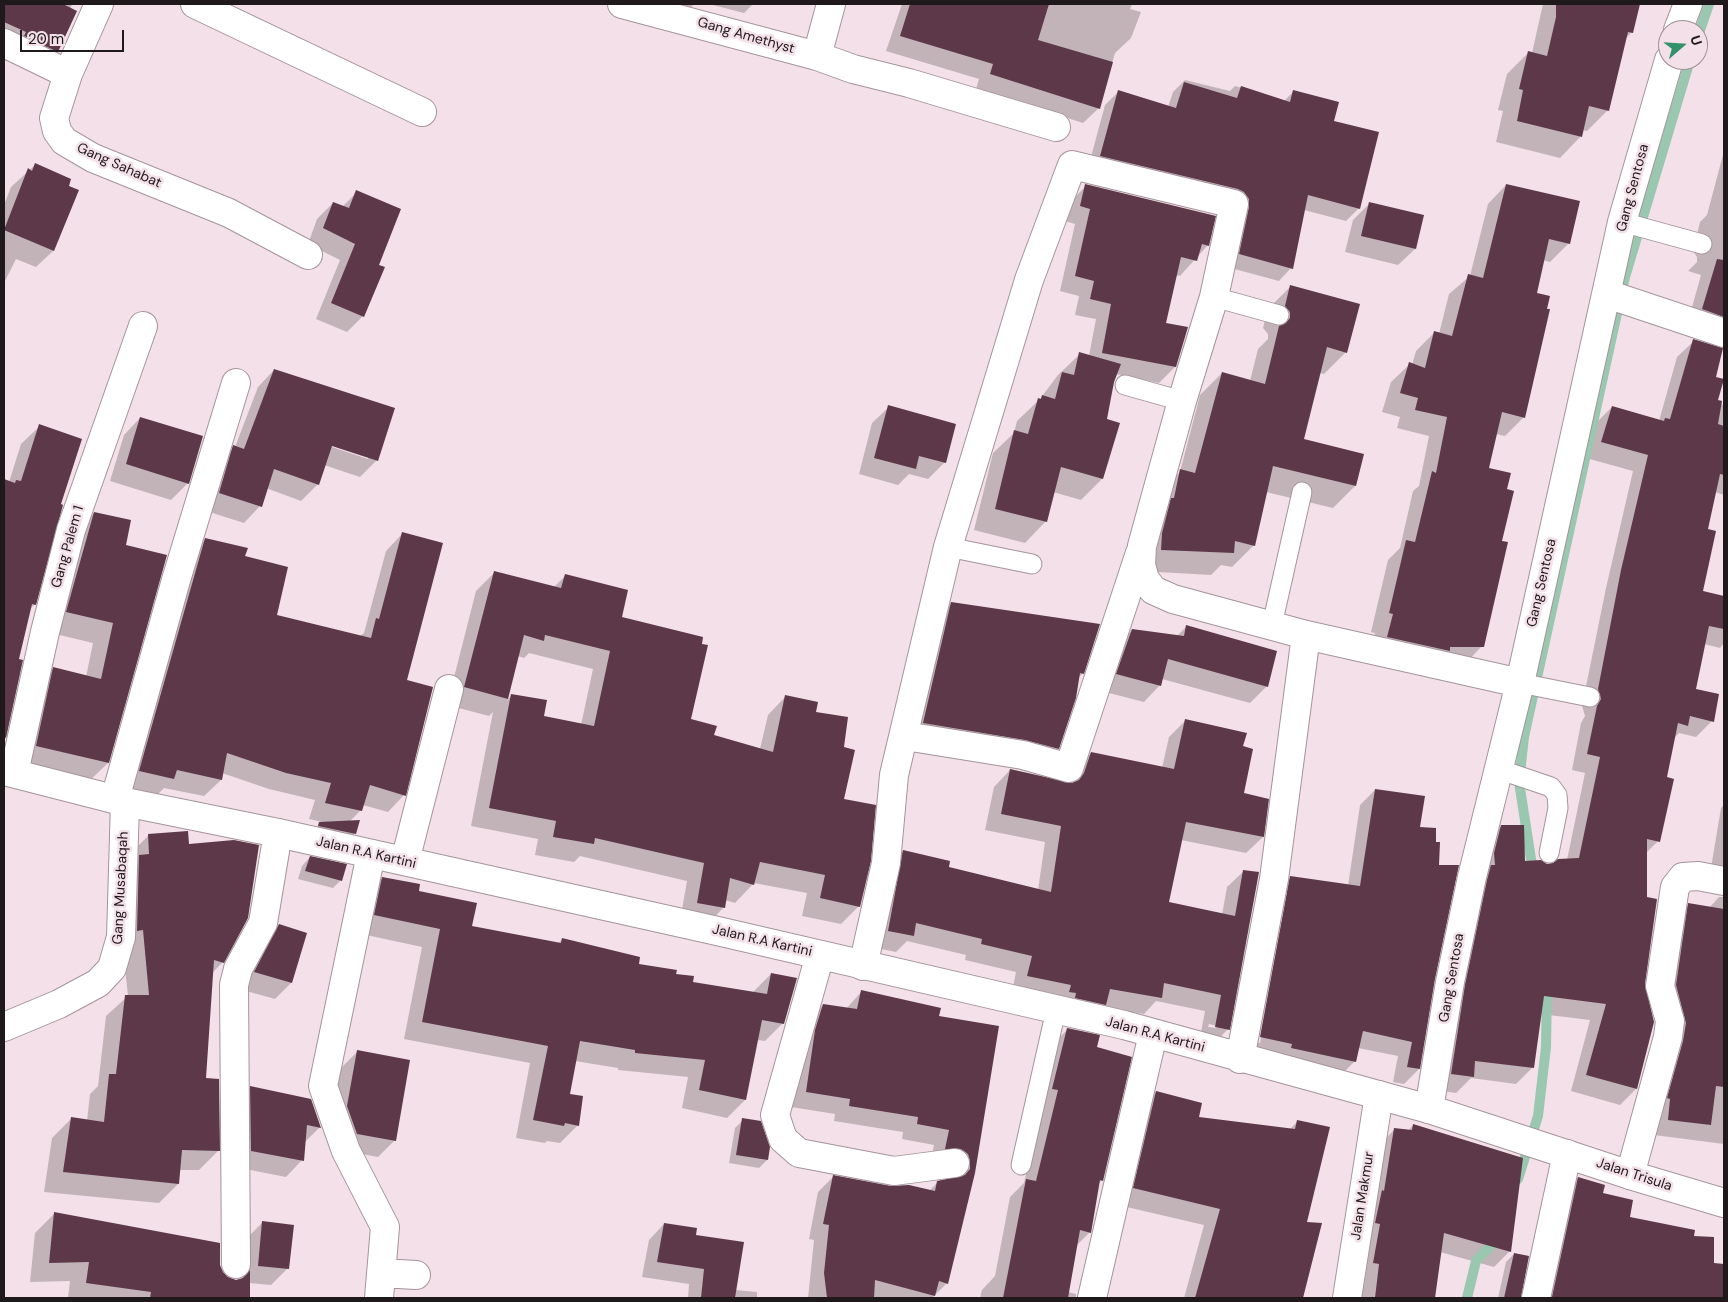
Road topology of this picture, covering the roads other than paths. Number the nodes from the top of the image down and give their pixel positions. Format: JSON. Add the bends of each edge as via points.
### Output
{"nodes":[{"id":1,"x":99,"y":4,"type":"edge"},
{"id":2,"x":195,"y":4,"type":"edge"},
{"id":3,"x":622,"y":4,"type":"edge"},
{"id":4,"x":831,"y":4,"type":"edge"},
{"id":5,"x":1688,"y":4,"type":"edge"},
{"id":6,"x":1682,"y":20,"type":"edge"},
{"id":7,"x":4,"y":43,"type":"edge"},
{"id":8,"x":817,"y":56,"type":"junction"},
{"id":9,"x":1666,"y":70,"type":"edge"},
{"id":10,"x":68,"y":74,"type":"junction"},
{"id":11,"x":422,"y":112,"type":"dead end"},
{"id":12,"x":1056,"y":128,"type":"dead end"},
{"id":13,"x":1622,"y":222,"type":"junction"},
{"id":14,"x":1702,"y":244,"type":"dead end"},
{"id":15,"x":308,"y":255,"type":"dead end"},
{"id":16,"x":1214,"y":297,"type":"junction"},
{"id":17,"x":1617,"y":297,"type":"junction"},
{"id":18,"x":1279,"y":315,"type":"dead end"},
{"id":19,"x":143,"y":326,"type":"dead end"},
{"id":20,"x":1724,"y":333,"type":"edge"},
{"id":21,"x":236,"y":383,"type":"dead end"},
{"id":22,"x":1124,"y":385,"type":"dead end"},
{"id":23,"x":1182,"y":401,"type":"junction"},
{"id":24,"x":1302,"y":492,"type":"dead end"},
{"id":25,"x":1142,"y":546,"type":"junction"},
{"id":26,"x":948,"y":547,"type":"junction"},
{"id":27,"x":1032,"y":564,"type":"dead end"},
{"id":28,"x":1272,"y":625,"type":"junction"},
{"id":29,"x":1306,"y":635,"type":"junction"},
{"id":30,"x":1520,"y":682,"type":"junction"},
{"id":31,"x":449,"y":689,"type":"dead end"},
{"id":32,"x":1590,"y":697,"type":"dead end"},
{"id":33,"x":905,"y":736,"type":"junction"},
{"id":34,"x":1498,"y":769,"type":"junction"},
{"id":35,"x":9,"y":772,"type":"edge"},
{"id":36,"x":120,"y":801,"type":"junction"},
{"id":37,"x":278,"y":833,"type":"junction"},
{"id":38,"x":1549,"y":853,"type":"dead end"},
{"id":39,"x":371,"y":854,"type":"junction"},
{"id":40,"x":405,"y":861,"type":"junction"},
{"id":41,"x":1724,"y":881,"type":"edge"},
{"id":42,"x":820,"y":955,"type":"junction"},
{"id":43,"x":863,"y":966,"type":"junction"},
{"id":44,"x":1056,"y":1010,"type":"junction"},
{"id":45,"x":4,"y":1027,"type":"edge"},
{"id":46,"x":1154,"y":1034,"type":"junction"},
{"id":47,"x":1240,"y":1059,"type":"junction"},
{"id":48,"x":1379,"y":1095,"type":"junction"},
{"id":49,"x":1429,"y":1109,"type":"junction"},
{"id":50,"x":1513,"y":1135,"type":"joint"},
{"id":51,"x":1556,"y":1150,"type":"junction"},
{"id":52,"x":955,"y":1163,"type":"dead end"},
{"id":53,"x":1021,"y":1165,"type":"dead end"},
{"id":54,"x":1630,"y":1175,"type":"junction"},
{"id":55,"x":1724,"y":1203,"type":"edge"},
{"id":56,"x":236,"y":1264,"type":"dead end"},
{"id":57,"x":416,"y":1275,"type":"dead end"},
{"id":58,"x":380,"y":1286,"type":"edge"},
{"id":59,"x":1092,"y":1298,"type":"edge"},
{"id":60,"x":1347,"y":1298,"type":"edge"},
{"id":61,"x":1536,"y":1298,"type":"edge"}],
"edges":[{"from":1,"to":10,"type":"street","name":"Gang Sahabat"},
{"from":2,"to":11,"type":"street"},
{"from":3,"to":8,"type":"street","name":"Gang Amethyst"},
{"from":4,"to":8,"type":"street"},
{"from":5,"to":6,"type":"street"},
{"from":7,"to":10,"type":"street"},
{"from":8,"to":12,"type":"street","name":"Gang Amethyst"},
{"from":9,"to":13,"type":"street","name":"Gang Sentosa"},
{"from":10,"to":15,"type":"street","name":"Gang Sahabat","via":[[54,118],[64,141],[93,158],[229,214]]},
{"from":13,"to":14,"type":"lane"},
{"from":13,"to":17,"type":"street","name":"Gang Sentosa"},
{"from":16,"to":18,"type":"lane"},
{"from":16,"to":23,"type":"street"},
{"from":16,"to":26,"type":"street","via":[[1234,204],[1072,165],[1029,280]]},
{"from":17,"to":20,"type":"street"},
{"from":17,"to":30,"type":"street","name":"Gang Sentosa"},
{"from":19,"to":35,"type":"street","name":"Gang Palem 1","via":[[71,530]]},
{"from":21,"to":36,"type":"street","name":"Gang Musabaqah","via":[[176,580]]},
{"from":22,"to":23,"type":"lane"},
{"from":23,"to":25,"type":"street"},
{"from":24,"to":28,"type":"lane"},
{"from":25,"to":28,"type":"street","via":[[1141,565],[1153,590],[1173,599]]},
{"from":25,"to":33,"type":"street","via":[[1069,768],[1023,755]]},
{"from":26,"to":27,"type":"lane"},
{"from":26,"to":33,"type":"street","via":[[908,708]]},
{"from":28,"to":29,"type":"street"},
{"from":29,"to":30,"type":"street"},
{"from":29,"to":47,"type":"street","via":[[1274,879]]},
{"from":30,"to":32,"type":"lane"},
{"from":30,"to":34,"type":"street","name":"Gang Sentosa"},
{"from":31,"to":40,"type":"street"},
{"from":33,"to":43,"type":"street","via":[[894,775],[886,863]]},
{"from":34,"to":38,"type":"lane","via":[[1552,787],[1557,795],[1558,808]]},
{"from":34,"to":49,"type":"street","name":"Gang Sentosa","via":[[1450,982]]},
{"from":35,"to":36,"type":"street","name":"Jalan R.A Kartini"},
{"from":36,"to":37,"type":"street","name":"Jalan R.A Kartini"},
{"from":36,"to":45,"type":"street","name":"Gang Musabaqah","via":[[120,938],[112,968],[98,983]]},
{"from":37,"to":39,"type":"street","name":"Jalan R.A Kartini"},
{"from":37,"to":56,"type":"street","via":[[263,923],[238,968],[234,985]]},
{"from":39,"to":40,"type":"street","name":"Jalan R.A Kartini"},
{"from":39,"to":58,"type":"street","via":[[323,1086],[346,1152],[385,1227]]},
{"from":40,"to":42,"type":"street","name":"Jalan R.A Kartini"},
{"from":41,"to":54,"type":"street","via":[[1698,876],[1683,878],[1675,887],[1660,986],[1670,1021],[1668,1037]]},
{"from":42,"to":43,"type":"street","name":"Jalan R.A Kartini"},
{"from":42,"to":52,"type":"street","via":[[775,1115],[783,1139],[799,1153],[894,1170]]},
{"from":43,"to":44,"type":"street","name":"Jalan R.A Kartini"},
{"from":44,"to":46,"type":"street","name":"Jalan R.A Kartini"},
{"from":44,"to":53,"type":"lane"},
{"from":46,"to":47,"type":"street","name":"Jalan R.A Kartini"},
{"from":46,"to":59,"type":"street"},
{"from":47,"to":48,"type":"street","name":"Jalan R.A Kartini"},
{"from":48,"to":49,"type":"street","name":"Jalan R.A Kartini"},
{"from":48,"to":60,"type":"street","name":"Jalan Makmur"},
{"from":49,"to":50,"type":"street","name":"Jalan R.A Kartini"},
{"from":50,"to":51,"type":"street","name":"Jalan Trisula"},
{"from":51,"to":54,"type":"street","name":"Jalan Trisula"},
{"from":51,"to":61,"type":"street"},
{"from":54,"to":55,"type":"street","name":"Jalan Trisula"},
{"from":57,"to":58,"type":"street"}]}
